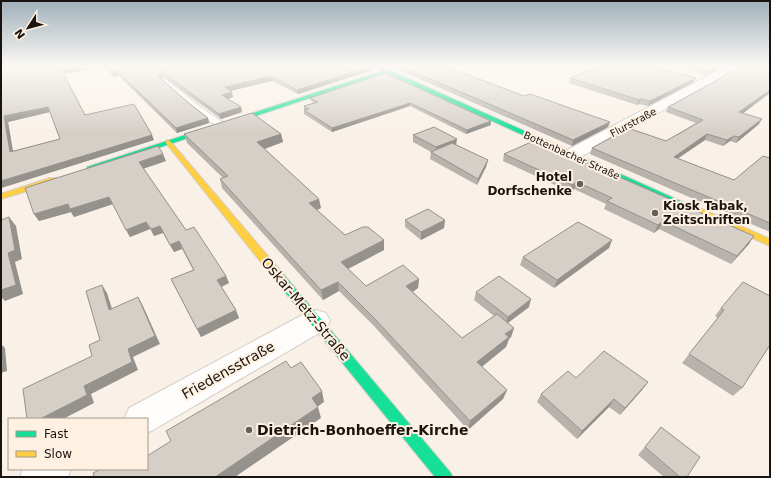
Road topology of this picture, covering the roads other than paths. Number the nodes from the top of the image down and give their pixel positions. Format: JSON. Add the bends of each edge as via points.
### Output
{"nodes":[{"id":1,"x":174,"y":88,"type":"edge"},
{"id":2,"x":322,"y":88,"type":"edge"},
{"id":3,"x":424,"y":88,"type":"edge"},
{"id":4,"x":695,"y":88,"type":"edge"},
{"id":5,"x":220,"y":125,"type":"junction"},
{"id":6,"x":168,"y":142,"type":"junction"},
{"id":7,"x":571,"y":155,"type":"junction"},
{"id":8,"x":84,"y":170,"type":"edge"},
{"id":9,"x":62,"y":177,"type":"edge"},
{"id":10,"x":1,"y":197,"type":"edge"},
{"id":11,"x":770,"y":242,"type":"edge"},
{"id":12,"x":316,"y":321,"type":"junction"},
{"id":13,"x":143,"y":418,"type":"edge"},
{"id":14,"x":50,"y":470,"type":"edge"},
{"id":15,"x":38,"y":477,"type":"edge"},
{"id":16,"x":445,"y":477,"type":"edge"}],
"edges":[{"from":1,"to":5,"type":"lane"},
{"from":2,"to":5,"type":"street"},
{"from":3,"to":7,"type":"street","name":"Bottenbacher Straße"},
{"from":4,"to":7,"type":"street","name":"Flurstraße"},
{"from":5,"to":6,"type":"street"},
{"from":6,"to":8,"type":"street"},
{"from":6,"to":12,"type":"street","name":"Oskar-Metz-Straße"},
{"from":7,"to":11,"type":"street","name":"Bottenbacher Straße"},
{"from":9,"to":10,"type":"street"},
{"from":12,"to":13,"type":"street","name":"Friedensstraße"},
{"from":12,"to":16,"type":"street","name":"Oskar-Metz-Straße"},
{"from":14,"to":15,"type":"street"}]}
